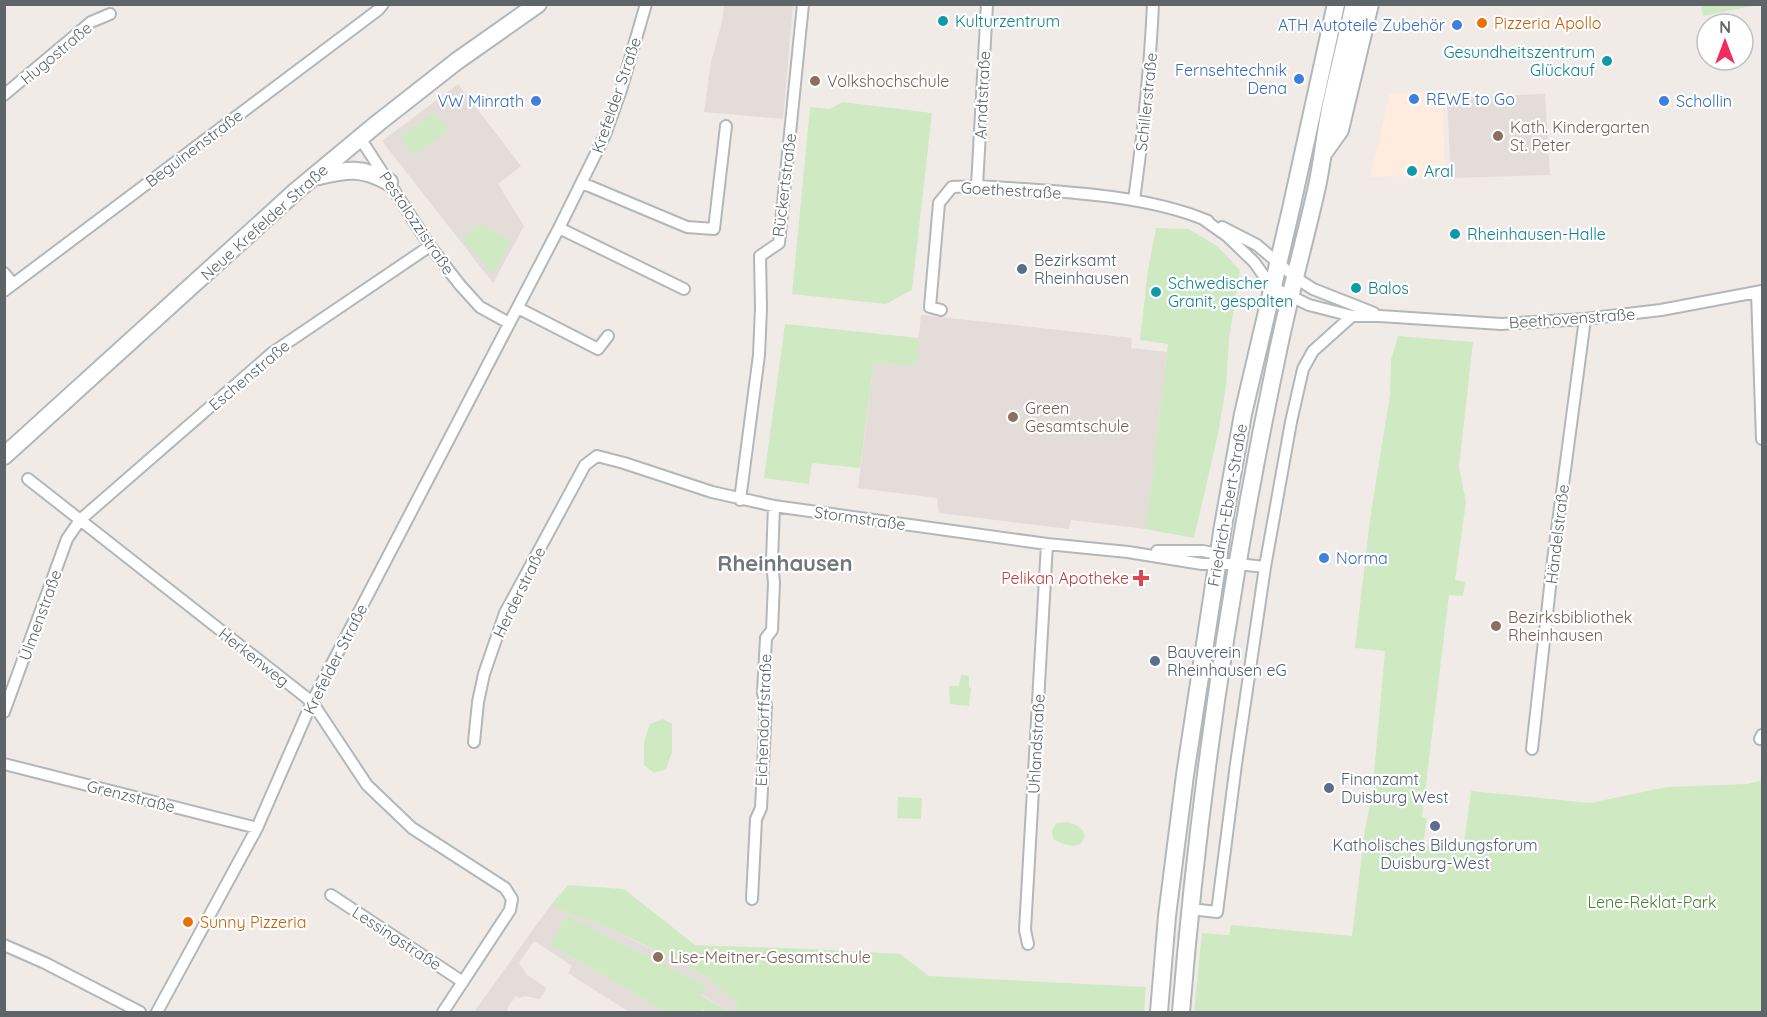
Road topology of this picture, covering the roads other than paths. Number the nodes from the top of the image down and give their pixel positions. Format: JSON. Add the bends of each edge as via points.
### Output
{"nodes":[{"id":1,"x":382,"y":4,"type":"edge"},
{"id":2,"x":538,"y":4,"type":"edge"},
{"id":3,"x":646,"y":4,"type":"edge"},
{"id":4,"x":803,"y":4,"type":"edge"},
{"id":5,"x":987,"y":4,"type":"edge"},
{"id":6,"x":1153,"y":4,"type":"edge"},
{"id":7,"x":1336,"y":4,"type":"edge"},
{"id":8,"x":1354,"y":4,"type":"edge"},
{"id":9,"x":1370,"y":4,"type":"edge"},
{"id":10,"x":110,"y":14,"type":"dead end"},
{"id":11,"x":4,"y":95,"type":"edge"},
{"id":12,"x":726,"y":126,"type":"dead end"},
{"id":13,"x":360,"y":138,"type":"junction"},
{"id":14,"x":1324,"y":152,"type":"junction"},
{"id":15,"x":312,"y":178,"type":"junction"},
{"id":16,"x":388,"y":182,"type":"junction"},
{"id":17,"x":582,"y":183,"type":"junction"},
{"id":18,"x":977,"y":186,"type":"junction"},
{"id":19,"x":1134,"y":200,"type":"junction"},
{"id":20,"x":1203,"y":219,"type":"junction"},
{"id":21,"x":560,"y":228,"type":"junction"},
{"id":22,"x":430,"y":246,"type":"junction"},
{"id":23,"x":1279,"y":263,"type":"junction"},
{"id":24,"x":4,"y":273,"type":"edge"},
{"id":25,"x":1296,"y":278,"type":"junction"},
{"id":26,"x":9,"y":287,"type":"edge"},
{"id":27,"x":1272,"y":287,"type":"junction"},
{"id":28,"x":684,"y":289,"type":"dead end"},
{"id":29,"x":1760,"y":291,"type":"edge"},
{"id":30,"x":1290,"y":297,"type":"junction"},
{"id":31,"x":518,"y":308,"type":"junction"},
{"id":32,"x":941,"y":310,"type":"dead end"},
{"id":33,"x":1352,"y":316,"type":"junction"},
{"id":34,"x":1380,"y":316,"type":"junction"},
{"id":35,"x":1585,"y":319,"type":"junction"},
{"id":36,"x":509,"y":323,"type":"junction"},
{"id":37,"x":608,"y":336,"type":"dead end"},
{"id":38,"x":1762,"y":439,"type":"edge"},
{"id":39,"x":4,"y":456,"type":"edge"},
{"id":40,"x":597,"y":456,"type":"joint"},
{"id":41,"x":28,"y":479,"type":"dead end"},
{"id":42,"x":740,"y":500,"type":"junction"},
{"id":43,"x":774,"y":506,"type":"junction"},
{"id":44,"x":80,"y":520,"type":"junction"},
{"id":45,"x":1047,"y":544,"type":"junction"},
{"id":46,"x":1217,"y":560,"type":"junction"},
{"id":47,"x":1238,"y":564,"type":"junction"},
{"id":48,"x":1265,"y":567,"type":"junction"},
{"id":49,"x":312,"y":702,"type":"junction"},
{"id":50,"x":4,"y":712,"type":"edge"},
{"id":51,"x":474,"y":742,"type":"dead end"},
{"id":52,"x":1532,"y":749,"type":"dead end"},
{"id":53,"x":4,"y":764,"type":"edge"},
{"id":54,"x":257,"y":828,"type":"junction"},
{"id":55,"x":331,"y":895,"type":"dead end"},
{"id":56,"x":752,"y":899,"type":"dead end"},
{"id":57,"x":1190,"y":909,"type":"junction"},
{"id":58,"x":1028,"y":944,"type":"dead end"},
{"id":59,"x":4,"y":945,"type":"edge"},
{"id":60,"x":463,"y":982,"type":"junction"},
{"id":61,"x":140,"y":1012,"type":"edge"},
{"id":62,"x":157,"y":1012,"type":"edge"},
{"id":63,"x":443,"y":1012,"type":"edge"},
{"id":64,"x":1159,"y":1012,"type":"edge"},
{"id":65,"x":1181,"y":1012,"type":"edge"}],
"edges":[{"from":1,"to":26,"type":"street","name":"Beguinenstraße"},
{"from":2,"to":13,"type":"main road","name":"Neue Krefelder Straße"},
{"from":3,"to":17,"type":"street","name":"Krefelder Straße","via":[[606,135]]},
{"from":4,"to":42,"type":"street","name":"Rückertstraße","via":[[779,243],[760,256],[759,355]]},
{"from":5,"to":18,"type":"street","name":"Arndtstraße"},
{"from":6,"to":19,"type":"street","name":"Schillerstraße","via":[[1145,119]]},
{"from":7,"to":23,"type":"main road","name":"Friedrich-Ebert-Straße"},
{"from":8,"to":14,"type":"main road","name":"Friedrich-Ebert-Straße","via":[[1331,102]]},
{"from":9,"to":14,"type":"main road","name":"Friedrich-Ebert-Straße","via":[[1340,130]]},
{"from":10,"to":11,"type":"street","name":"Hugostraße","via":[[91,22]]},
{"from":12,"to":17,"type":"street","via":[[714,230],[687,227]]},
{"from":13,"to":15,"type":"main road","name":"Neue Krefelder Straße"},
{"from":13,"to":16,"type":"street","name":"Pestalozzistraße"},
{"from":14,"to":25,"type":"main road","name":"Friedrich-Ebert-Straße"},
{"from":15,"to":16,"type":"main road","via":[[360,170]]},
{"from":15,"to":39,"type":"main road","name":"Neue Krefelder Straße"},
{"from":16,"to":22,"type":"street","name":"Pestalozzistraße"},
{"from":17,"to":21,"type":"street","name":"Krefelder Straße"},
{"from":18,"to":19,"type":"street","name":"Goethestraße"},
{"from":18,"to":32,"type":"street","name":"Goethestraße","via":[[952,187],[939,203],[930,307]]},
{"from":19,"to":20,"type":"street","name":"Goethestraße"},
{"from":20,"to":23,"type":"street","name":"Goethestraße","via":[[1257,245]]},
{"from":20,"to":27,"type":"street","name":"Goethestraße","via":[[1227,236]]},
{"from":21,"to":28,"type":"street"},
{"from":21,"to":31,"type":"street","name":"Krefelder Straße"},
{"from":22,"to":36,"type":"street","name":"Pestalozzistraße","via":[[480,307]]},
{"from":22,"to":44,"type":"street","name":"Eschenstraße","via":[[272,353]]},
{"from":23,"to":25,"type":"street","name":"Beethovenstraße"},
{"from":23,"to":27,"type":"main road","name":"Friedrich-Ebert-Straße"},
{"from":24,"to":26,"type":"street"},
{"from":25,"to":30,"type":"main road","name":"Friedrich-Ebert-Straße"},
{"from":25,"to":34,"type":"street","name":"Beethovenstraße","via":[[1313,289]]},
{"from":27,"to":30,"type":"street","name":"Goethestraße"},
{"from":27,"to":46,"type":"main road","name":"Friedrich-Ebert-Straße","via":[[1243,414]]},
{"from":29,"to":35,"type":"street","name":"Beethovenstraße","via":[[1661,310]]},
{"from":29,"to":38,"type":"street"},
{"from":30,"to":33,"type":"street","name":"Beethovenstraße"},
{"from":30,"to":47,"type":"main road","name":"Friedrich-Ebert-Straße"},
{"from":31,"to":36,"type":"street","name":"Krefelder Straße"},
{"from":31,"to":37,"type":"street","via":[[598,349]]},
{"from":33,"to":34,"type":"street","name":"Beethovenstraße"},
{"from":33,"to":48,"type":"street","via":[[1313,351],[1303,369]]},
{"from":34,"to":35,"type":"street","name":"Beethovenstraße","via":[[1501,324]]},
{"from":35,"to":52,"type":"street","name":"Händelstraße"},
{"from":36,"to":49,"type":"street","name":"Krefelder Straße"},
{"from":40,"to":42,"type":"street","name":"Stormstraße"},
{"from":40,"to":51,"type":"street","name":"Herderstraße","via":[[585,465],[505,613],[482,684]]},
{"from":41,"to":44,"type":"street","name":"Herkenweg"},
{"from":42,"to":43,"type":"street","name":"Stormstraße"},
{"from":43,"to":45,"type":"street","name":"Stormstraße"},
{"from":43,"to":56,"type":"street","name":"Eichendorffstraße","via":[[774,599],[772,630],[766,638],[761,808],[756,819]]},
{"from":44,"to":49,"type":"street","name":"Herkenweg"},
{"from":44,"to":50,"type":"street","name":"Ulmenstraße","via":[[67,539]]},
{"from":45,"to":46,"type":"street","name":"Stormstraße","via":[[1128,552],[1203,551]]},
{"from":45,"to":58,"type":"street","name":"Uhlandstraße","via":[[1025,930]]},
{"from":46,"to":47,"type":"street","name":"Stormstraße"},
{"from":46,"to":64,"type":"main road","name":"Friedrich-Ebert-Straße","via":[[1182,799]]},
{"from":47,"to":48,"type":"street","name":"Stormstraße"},
{"from":47,"to":57,"type":"main road","name":"Friedrich-Ebert-Straße","via":[[1217,693]]},
{"from":48,"to":57,"type":"street","via":[[1217,912]]},
{"from":49,"to":54,"type":"street","name":"Krefelder Straße"},
{"from":49,"to":60,"type":"street","name":"Herkenweg","via":[[366,785],[412,828],[505,888],[512,899],[510,910]]},
{"from":53,"to":54,"type":"street","name":"Grenzstraße"},
{"from":54,"to":62,"type":"street","name":"Krefelder Straße"},
{"from":55,"to":60,"type":"street","name":"Lessingstraße"},
{"from":57,"to":65,"type":"main road","name":"Friedrich-Ebert-Straße"},
{"from":59,"to":61,"type":"street"},
{"from":60,"to":63,"type":"street"}]}
